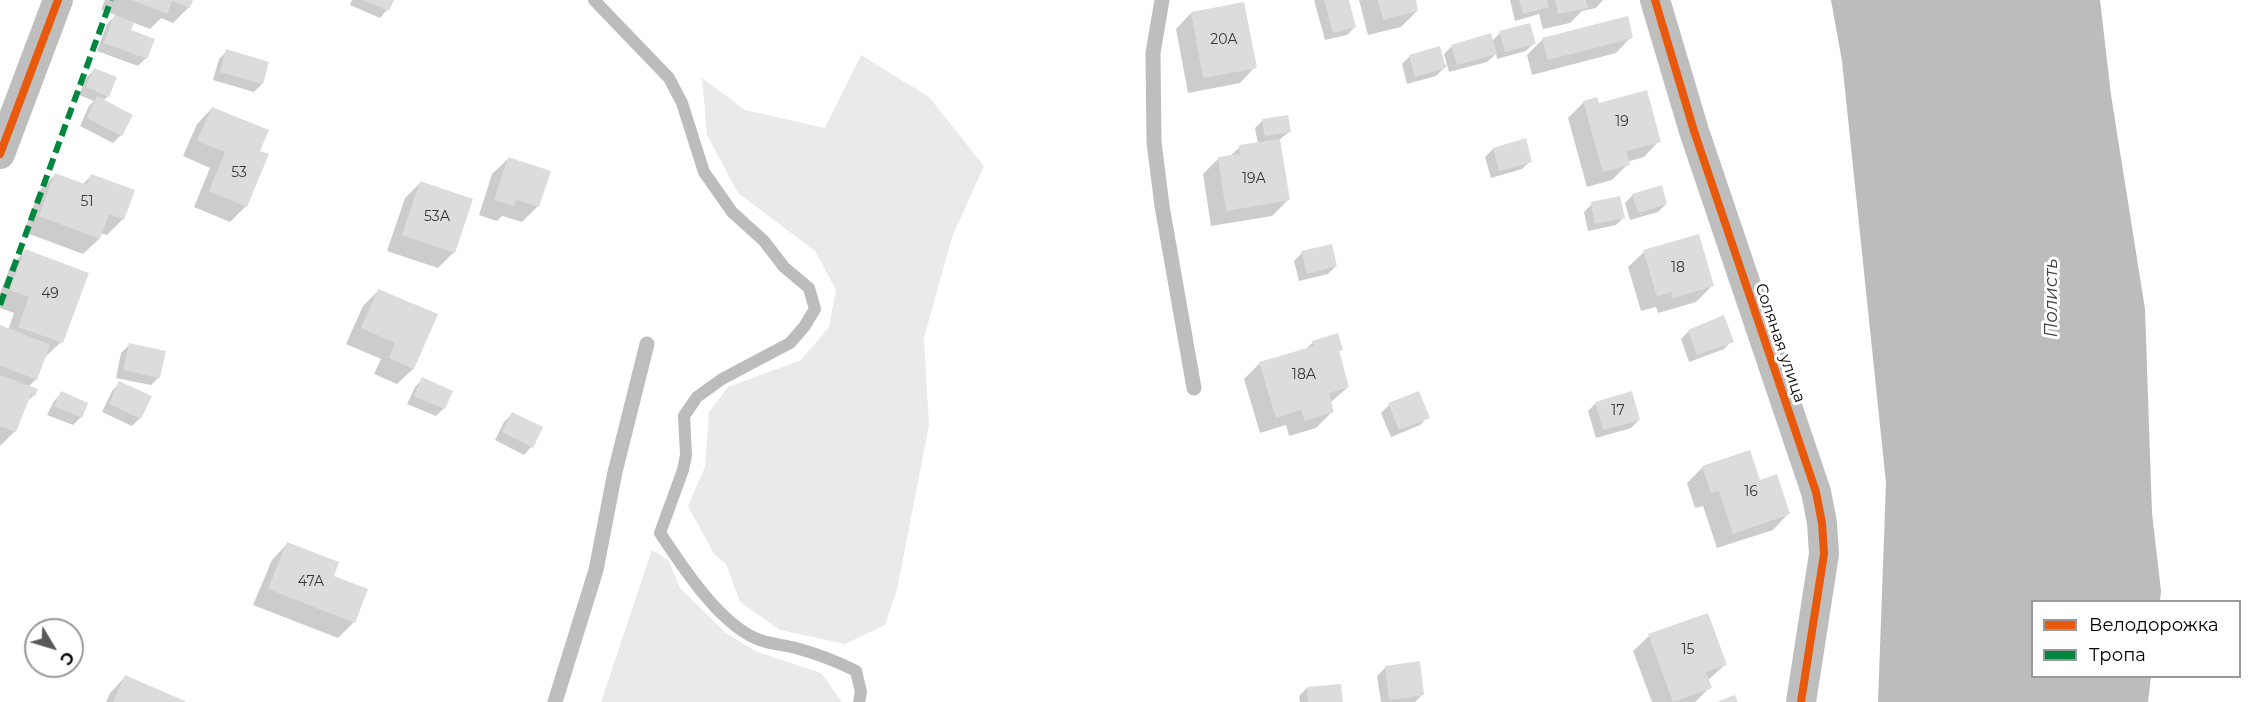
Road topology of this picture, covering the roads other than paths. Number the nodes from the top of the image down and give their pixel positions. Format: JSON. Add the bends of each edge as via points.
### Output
{"nodes":[{"id":1,"x":58,"y":0,"type":"edge"},
{"id":2,"x":1162,"y":0,"type":"edge"},
{"id":3,"x":1655,"y":0,"type":"edge"},
{"id":4,"x":0,"y":154,"type":"edge"},
{"id":5,"x":647,"y":344,"type":"dead end"},
{"id":6,"x":1194,"y":388,"type":"dead end"},
{"id":7,"x":555,"y":702,"type":"edge"},
{"id":8,"x":1801,"y":702,"type":"edge"}],
"edges":[{"from":1,"to":4,"type":"street"},
{"from":2,"to":6,"type":"lane","via":[[1153,53],[1154,142]]},
{"from":3,"to":8,"type":"street","name":"Соляная улица","via":[[1694,131],[1816,492],[1824,554]]},
{"from":5,"to":7,"type":"lane","via":[[615,472],[596,570]]}]}
